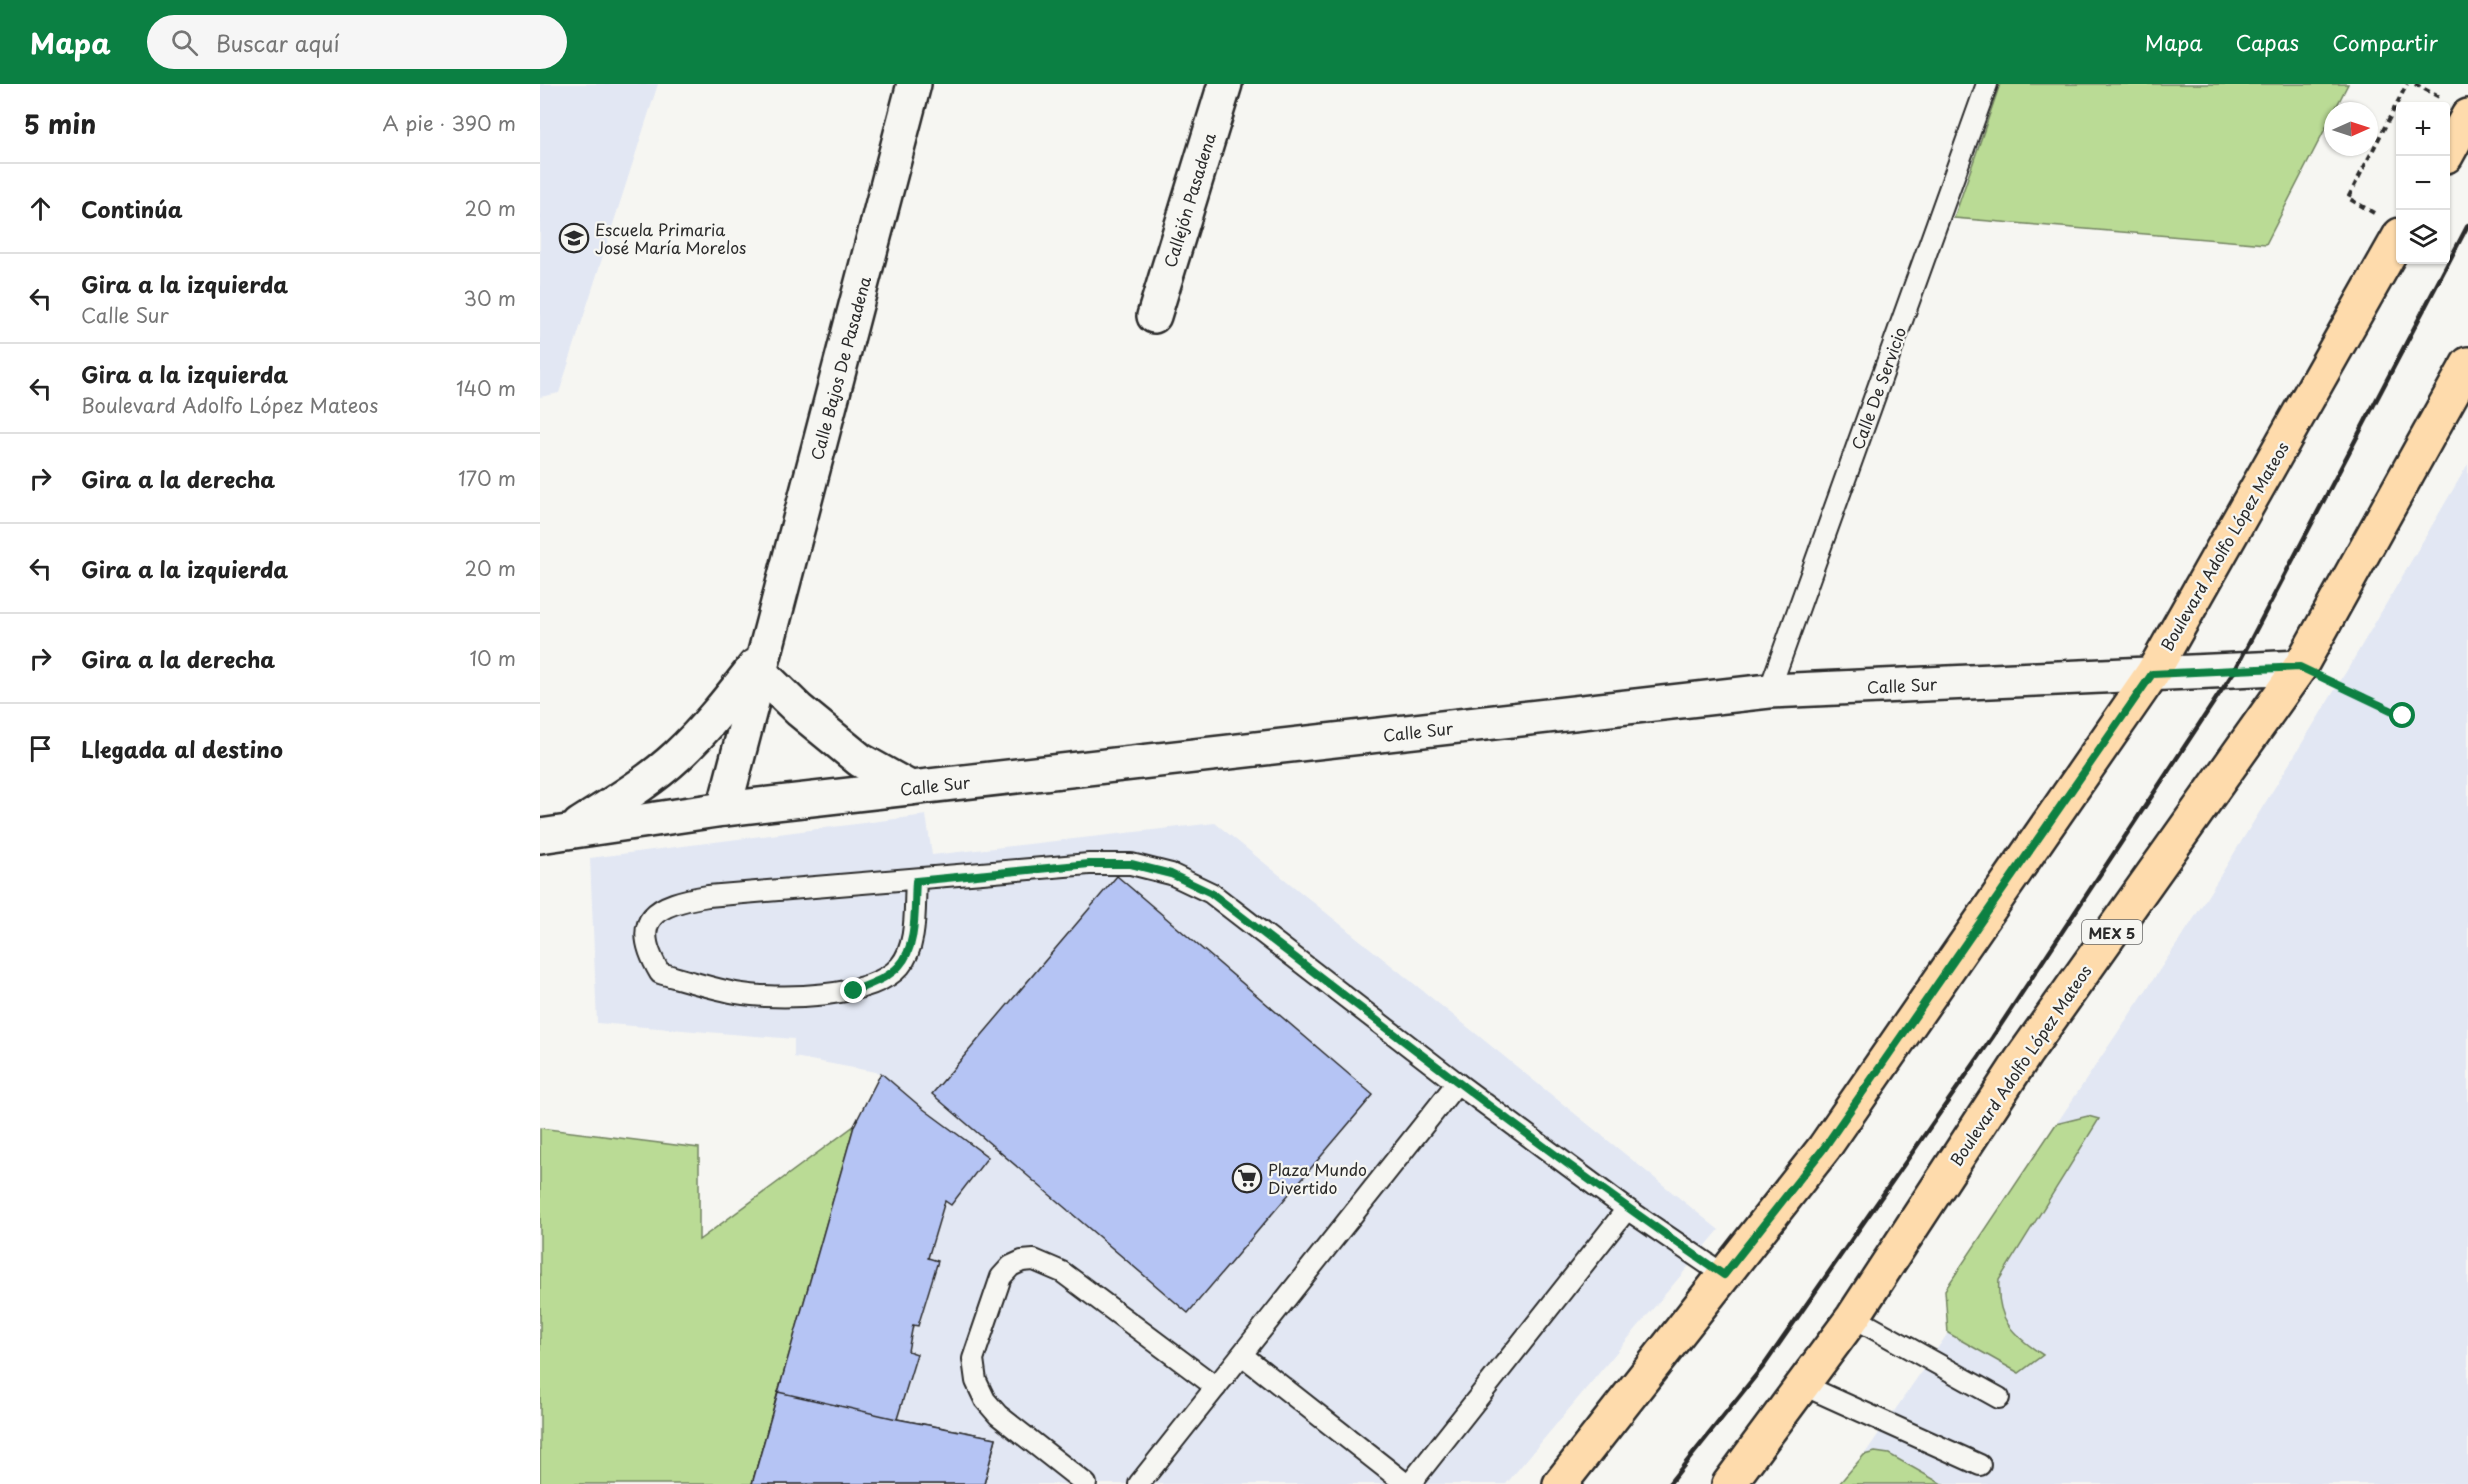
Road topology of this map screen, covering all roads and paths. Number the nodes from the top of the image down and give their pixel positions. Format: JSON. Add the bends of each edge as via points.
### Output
{"nodes":[{"id":1,"x":914,"y":84,"type":"edge"},
{"id":2,"x":1225,"y":84,"type":"edge"},
{"id":3,"x":1987,"y":84,"type":"edge"},
{"id":4,"x":2406,"y":84,"type":"edge"},
{"id":5,"x":2468,"y":116,"type":"edge"},
{"id":6,"x":2450,"y":147,"type":"edge"},
{"id":7,"x":2348,"y":198,"type":"dead end"},
{"id":8,"x":2396,"y":242,"type":"edge"},
{"id":9,"x":1154,"y":316,"type":"dead end"},
{"id":10,"x":2468,"y":364,"type":"edge"},
{"id":11,"x":763,"y":662,"type":"junction"},
{"id":12,"x":2300,"y":667,"type":"junction"},
{"id":13,"x":2152,"y":674,"type":"junction"},
{"id":14,"x":1769,"y":691,"type":"junction"},
{"id":15,"x":2403,"y":716,"type":"dead end"},
{"id":16,"x":910,"y":788,"type":"junction"},
{"id":17,"x":724,"y":808,"type":"junction"},
{"id":18,"x":555,"y":833,"type":"edge"},
{"id":19,"x":916,"y":881,"type":"junction"},
{"id":20,"x":1457,"y":1083,"type":"junction"},
{"id":21,"x":1628,"y":1209,"type":"junction"},
{"id":22,"x":1724,"y":1275,"type":"junction"},
{"id":23,"x":1853,"y":1317,"type":"junction"},
{"id":24,"x":1242,"y":1355,"type":"junction"},
{"id":25,"x":1803,"y":1385,"type":"junction"},
{"id":26,"x":1216,"y":1387,"type":"junction"},
{"id":27,"x":1999,"y":1398,"type":"dead end"},
{"id":28,"x":1980,"y":1465,"type":"dead end"},
{"id":29,"x":1734,"y":1482,"type":"edge"},
{"id":30,"x":1086,"y":1484,"type":"edge"},
{"id":31,"x":1139,"y":1484,"type":"edge"},
{"id":32,"x":1406,"y":1484,"type":"edge"},
{"id":33,"x":1410,"y":1484,"type":"edge"},
{"id":34,"x":1560,"y":1484,"type":"edge"}],
"edges":[{"from":1,"to":11,"type":"street","name":"Calle Bajos De Pasadena"},
{"from":2,"to":9,"type":"street","name":"Callejón Pasadena"},
{"from":3,"to":14,"type":"lane","name":"Calle De Servicio"},
{"from":4,"to":7,"type":"path"},
{"from":5,"to":6,"type":"main road"},
{"from":8,"to":13,"type":"main road","name":"Boulevard Adolfo López Mateos"},
{"from":10,"to":12,"type":"main road","name":"Boulevard Adolfo López Mateos","number":"MEX 5"},
{"from":11,"to":16,"type":"street","via":[[799,710],[860,760]]},
{"from":11,"to":17,"type":"street","name":"Calle Bajos De Pasadena"},
{"from":11,"to":18,"type":"street","name":"Calle Bajos De Pasadena","via":[[676,756],[636,788]]},
{"from":12,"to":13,"type":"street","name":"Calle Sur"},
{"from":12,"to":15,"type":"path"},
{"from":12,"to":23,"type":"main road","name":"Boulevard Adolfo López Mateos","number":"MEX 5","via":[[2025,1054]]},
{"from":13,"to":14,"type":"street","name":"Calle Sur"},
{"from":13,"to":22,"type":"main road","name":"Boulevard Adolfo López Mateos","via":[[1824,1148]]},
{"from":14,"to":16,"type":"street","name":"Calle Sur"},
{"from":16,"to":17,"type":"street","name":"Calle Sur"},
{"from":17,"to":18,"type":"street","name":"Calle Sur"},
{"from":19,"to":19,"type":"lane","via":[[673,902],[654,913],[647,930],[647,951],[660,973],[737,993],[806,996],[854,991],[900,966],[911,941]]},
{"from":19,"to":20,"type":"lane","via":[[1089,864],[1131,864],[1171,874],[1211,893]]},
{"from":20,"to":21,"type":"lane"},
{"from":20,"to":24,"type":"lane"},
{"from":21,"to":22,"type":"lane"},
{"from":21,"to":33,"type":"lane"},
{"from":22,"to":34,"type":"main road","name":"Boulevard Adolfo López Mateos"},
{"from":23,"to":25,"type":"main road","name":"Boulevard Adolfo López Mateos","number":"MEX 5"},
{"from":23,"to":27,"type":"lane"},
{"from":24,"to":26,"type":"lane"},
{"from":24,"to":32,"type":"lane"},
{"from":25,"to":28,"type":"lane"},
{"from":25,"to":29,"type":"main road","name":"Boulevard Adolfo López Mateos","number":"MEX 5"},
{"from":26,"to":30,"type":"lane","via":[[1062,1272],[1034,1260],[1011,1266],[1000,1277],[973,1359],[975,1381],[998,1415]]},
{"from":26,"to":31,"type":"lane"}]}
